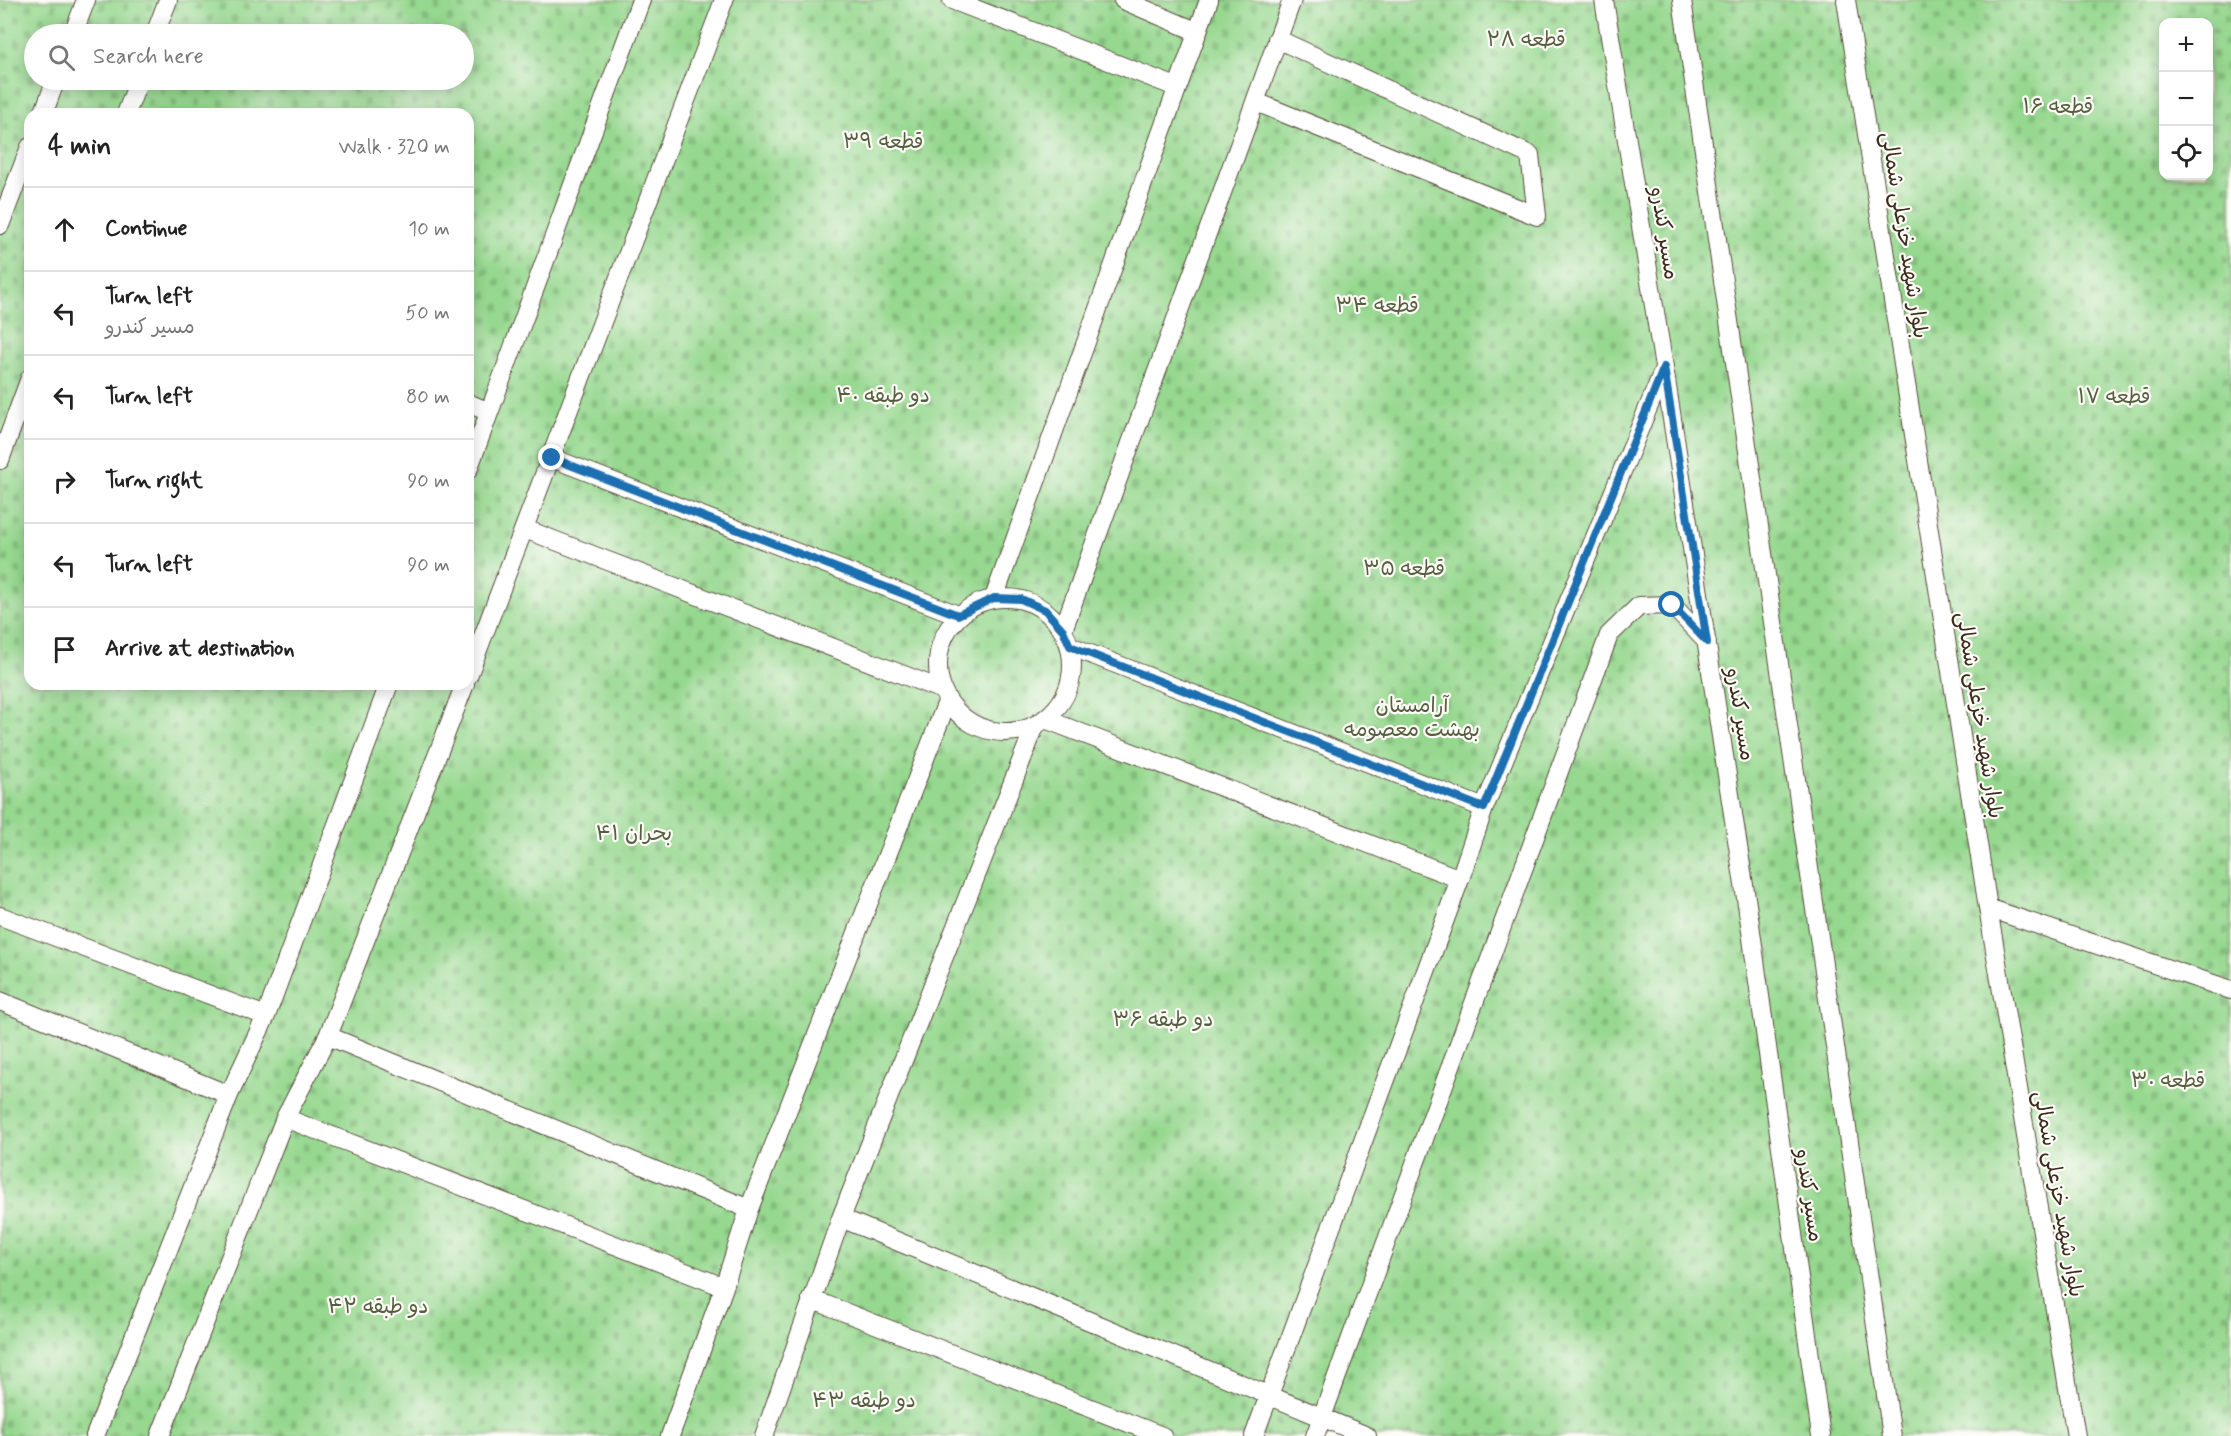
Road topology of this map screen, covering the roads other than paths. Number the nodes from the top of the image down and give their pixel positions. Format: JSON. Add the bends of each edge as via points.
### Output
{"nodes":[{"id":1,"x":86,"y":0,"type":"edge"},
{"id":2,"x":168,"y":0,"type":"edge"},
{"id":3,"x":641,"y":0,"type":"edge"},
{"id":4,"x":724,"y":0,"type":"edge"},
{"id":5,"x":952,"y":0,"type":"edge"},
{"id":6,"x":1123,"y":0,"type":"edge"},
{"id":7,"x":1209,"y":0,"type":"edge"},
{"id":8,"x":1292,"y":0,"type":"edge"},
{"id":9,"x":1604,"y":0,"type":"edge"},
{"id":10,"x":1682,"y":0,"type":"edge"},
{"id":11,"x":1846,"y":0,"type":"edge"},
{"id":12,"x":77,"y":24,"type":"edge"},
{"id":13,"x":159,"y":24,"type":"edge"},
{"id":14,"x":1198,"y":32,"type":"junction"},
{"id":15,"x":1277,"y":39,"type":"junction"},
{"id":16,"x":1176,"y":87,"type":"junction"},
{"id":17,"x":52,"y":90,"type":"edge"},
{"id":18,"x":135,"y":90,"type":"edge"},
{"id":19,"x":1256,"y":102,"type":"junction"},
{"id":20,"x":44,"y":108,"type":"edge"},
{"id":21,"x":128,"y":108,"type":"edge"},
{"id":22,"x":24,"y":162,"type":"edge"},
{"id":23,"x":1,"y":218,"type":"edge"},
{"id":24,"x":1664,"y":367,"type":"junction"},
{"id":25,"x":24,"y":394,"type":"edge"},
{"id":26,"x":474,"y":406,"type":"edge"},
{"id":27,"x":489,"y":412,"type":"junction"},
{"id":28,"x":474,"y":453,"type":"edge"},
{"id":29,"x":552,"y":458,"type":"junction"},
{"id":30,"x":0,"y":460,"type":"edge"},
{"id":31,"x":525,"y":529,"type":"junction"},
{"id":32,"x":994,"y":598,"type":"junction"},
{"id":33,"x":958,"y":615,"type":"junction"},
{"id":34,"x":1066,"y":638,"type":"junction"},
{"id":35,"x":1707,"y":642,"type":"junction"},
{"id":36,"x":474,"y":661,"type":"edge"},
{"id":37,"x":387,"y":690,"type":"edge"},
{"id":38,"x":463,"y":690,"type":"edge"},
{"id":39,"x":943,"y":695,"type":"junction"},
{"id":40,"x":1040,"y":723,"type":"junction"},
{"id":41,"x":1484,"y":808,"type":"junction"},
{"id":42,"x":1460,"y":879,"type":"junction"},
{"id":43,"x":1988,"y":908,"type":"junction"},
{"id":44,"x":0,"y":916,"type":"edge"},
{"id":45,"x":2231,"y":990,"type":"edge"},
{"id":46,"x":0,"y":1001,"type":"edge"},
{"id":47,"x":266,"y":1016,"type":"junction"},
{"id":48,"x":328,"y":1036,"type":"junction"},
{"id":49,"x":229,"y":1095,"type":"junction"},
{"id":50,"x":285,"y":1118,"type":"junction"},
{"id":51,"x":749,"y":1209,"type":"junction"},
{"id":52,"x":841,"y":1218,"type":"junction"},
{"id":53,"x":724,"y":1287,"type":"junction"},
{"id":54,"x":811,"y":1299,"type":"junction"},
{"id":55,"x":1269,"y":1396,"type":"junction"},
{"id":56,"x":1321,"y":1418,"type":"junction"},
{"id":57,"x":95,"y":1436,"type":"edge"},
{"id":58,"x":160,"y":1436,"type":"edge"},
{"id":59,"x":670,"y":1436,"type":"edge"},
{"id":60,"x":764,"y":1436,"type":"edge"},
{"id":61,"x":1162,"y":1436,"type":"edge"},
{"id":62,"x":1254,"y":1436,"type":"edge"},
{"id":63,"x":1314,"y":1436,"type":"edge"},
{"id":64,"x":1367,"y":1436,"type":"edge"},
{"id":65,"x":1821,"y":1436,"type":"edge"},
{"id":66,"x":1892,"y":1436,"type":"edge"},
{"id":67,"x":2076,"y":1436,"type":"edge"}],
"edges":[{"from":1,"to":12,"type":"lane"},
{"from":2,"to":13,"type":"lane"},
{"from":3,"to":27,"type":"lane"},
{"from":4,"to":29,"type":"lane"},
{"from":5,"to":16,"type":"lane"},
{"from":6,"to":14,"type":"lane"},
{"from":7,"to":14,"type":"lane"},
{"from":8,"to":15,"type":"lane"},
{"from":9,"to":24,"type":"lane","name":"مسیر کندرو"},
{"from":10,"to":66,"type":"lane"},
{"from":11,"to":43,"type":"lane","name":"بلوار شهید خزعلی شمالی"},
{"from":14,"to":16,"type":"lane"},
{"from":15,"to":19,"type":"lane"},
{"from":15,"to":19,"type":"lane","via":[[1530,155],[1537,216]]},
{"from":16,"to":32,"type":"lane"},
{"from":17,"to":20,"type":"lane"},
{"from":18,"to":21,"type":"lane"},
{"from":19,"to":34,"type":"lane"},
{"from":22,"to":23,"type":"lane"},
{"from":24,"to":35,"type":"lane","name":"مسیر کندرو"},
{"from":24,"to":41,"type":"lane"},
{"from":25,"to":30,"type":"lane"},
{"from":26,"to":27,"type":"lane"},
{"from":27,"to":28,"type":"lane"},
{"from":29,"to":31,"type":"lane"},
{"from":29,"to":33,"type":"lane"},
{"from":31,"to":36,"type":"lane"},
{"from":31,"to":39,"type":"lane"},
{"from":32,"to":33,"type":"lane"},
{"from":32,"to":34,"type":"lane","via":[[1021,599],[1045,610]]},
{"from":33,"to":39,"type":"lane","via":[[938,649]]},
{"from":34,"to":40,"type":"lane","via":[[1072,673],[1063,699]]},
{"from":34,"to":41,"type":"lane"},
{"from":35,"to":56,"type":"lane","via":[[1672,605],[1639,606],[1609,635]]},
{"from":35,"to":65,"type":"lane","name":"مسیر کندرو"},
{"from":37,"to":47,"type":"lane"},
{"from":38,"to":48,"type":"lane"},
{"from":39,"to":40,"type":"lane","via":[[971,725],[1003,733]]},
{"from":39,"to":51,"type":"lane"},
{"from":40,"to":42,"type":"lane"},
{"from":40,"to":52,"type":"lane"},
{"from":41,"to":42,"type":"lane"},
{"from":42,"to":55,"type":"lane"},
{"from":43,"to":45,"type":"lane"},
{"from":43,"to":67,"type":"lane","name":"بلوار شهید خزعلی شمالی"},
{"from":44,"to":47,"type":"lane"},
{"from":46,"to":49,"type":"lane"},
{"from":47,"to":49,"type":"lane"},
{"from":48,"to":50,"type":"lane"},
{"from":48,"to":51,"type":"lane"},
{"from":49,"to":57,"type":"lane"},
{"from":50,"to":53,"type":"lane"},
{"from":50,"to":58,"type":"lane"},
{"from":51,"to":53,"type":"lane"},
{"from":52,"to":54,"type":"lane"},
{"from":52,"to":55,"type":"lane"},
{"from":53,"to":59,"type":"lane"},
{"from":54,"to":60,"type":"lane"},
{"from":54,"to":61,"type":"lane"},
{"from":55,"to":56,"type":"lane"},
{"from":55,"to":62,"type":"lane"},
{"from":56,"to":63,"type":"lane"},
{"from":56,"to":64,"type":"lane"}]}
